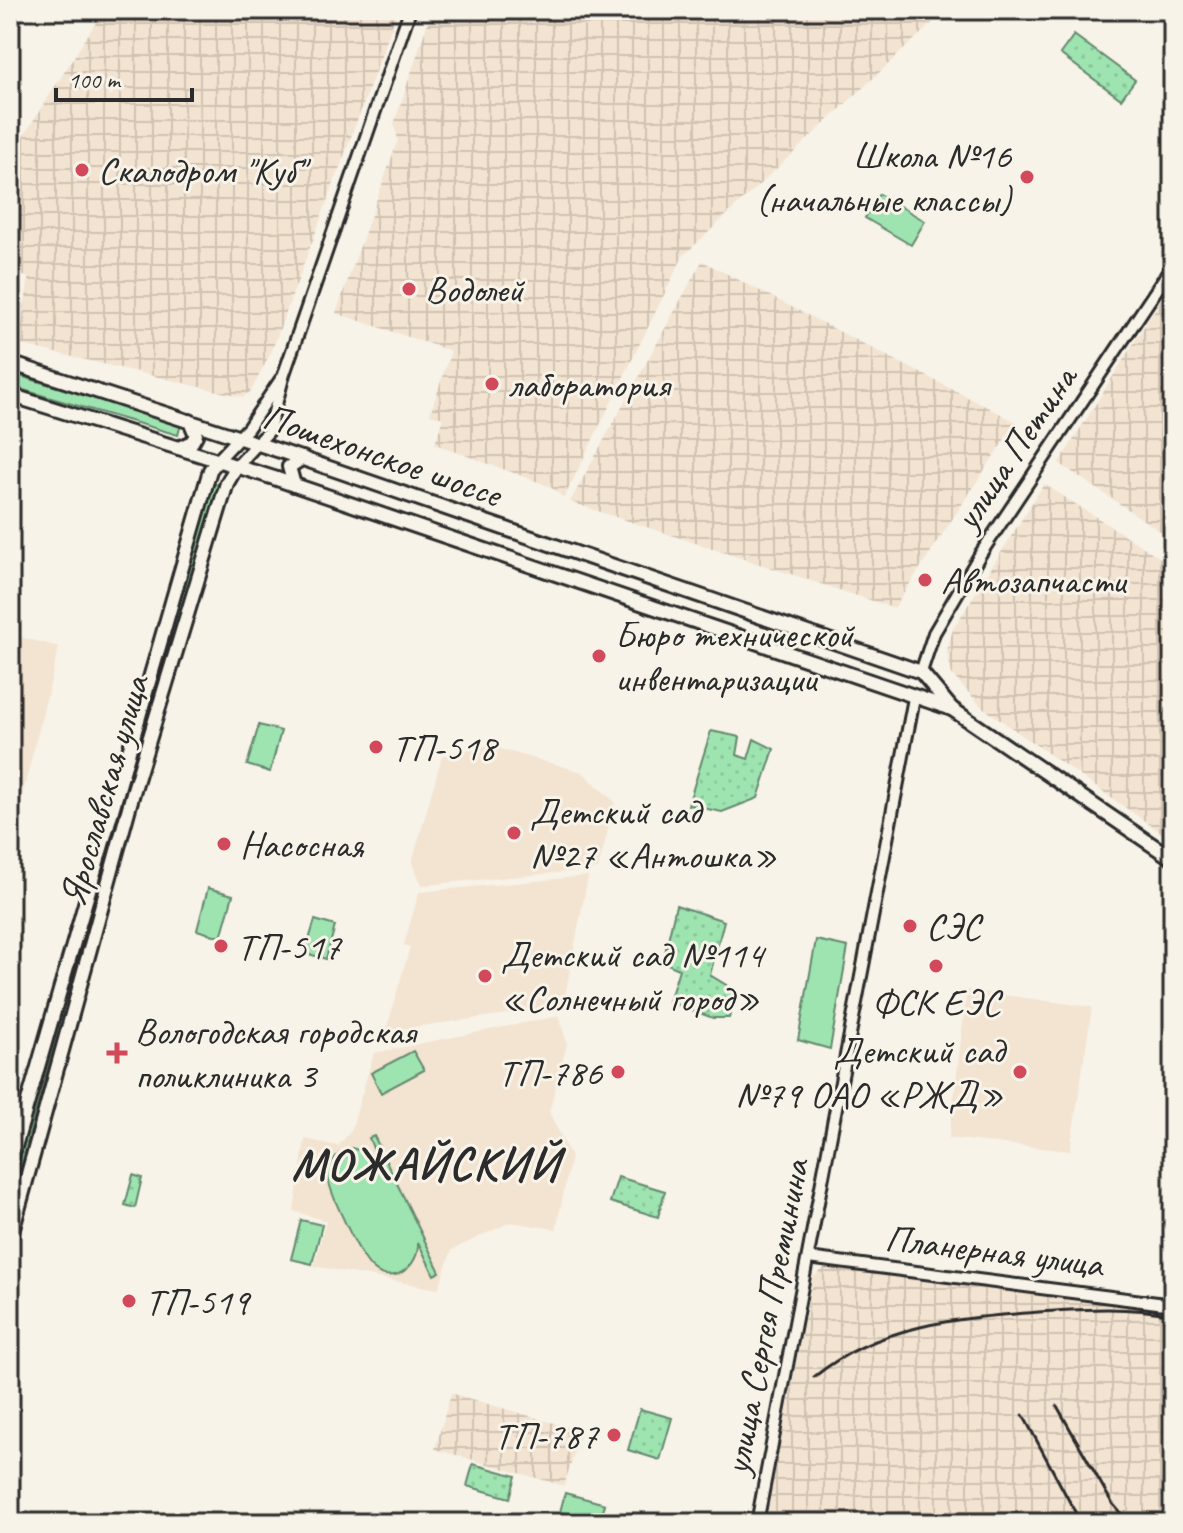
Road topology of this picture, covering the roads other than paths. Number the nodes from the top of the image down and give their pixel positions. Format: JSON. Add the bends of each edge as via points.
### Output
{"nodes":[{"id":1,"x":410,"y":10,"type":"edge"},
{"id":2,"x":1173,"y":265,"type":"edge"},
{"id":3,"x":10,"y":363,"type":"edge"},
{"id":4,"x":284,"y":374,"type":"junction"},
{"id":5,"x":10,"y":395,"type":"edge"},
{"id":6,"x":190,"y":421,"type":"junction"},
{"id":7,"x":240,"y":438,"type":"junction"},
{"id":8,"x":259,"y":444,"type":"junction"},
{"id":9,"x":179,"y":448,"type":"junction"},
{"id":10,"x":303,"y":458,"type":"junction"},
{"id":11,"x":218,"y":460,"type":"junction"},
{"id":12,"x":237,"y":466,"type":"junction"},
{"id":13,"x":294,"y":485,"type":"junction"},
{"id":14,"x":733,"y":606,"type":"junction"},
{"id":15,"x":724,"y":630,"type":"junction"},
{"id":16,"x":921,"y":672,"type":"junction"},
{"id":17,"x":914,"y":698,"type":"junction"},
{"id":18,"x":143,"y":699,"type":"junction"},
{"id":19,"x":159,"y":706,"type":"junction"},
{"id":20,"x":952,"y":709,"type":"junction"},
{"id":21,"x":1173,"y":859,"type":"edge"},
{"id":22,"x":10,"y":1164,"type":"edge"},
{"id":23,"x":10,"y":1239,"type":"edge"},
{"id":24,"x":808,"y":1258,"type":"junction"},
{"id":25,"x":1173,"y":1305,"type":"edge"},
{"id":26,"x":757,"y":1523,"type":"edge"}],
"edges":[{"from":1,"to":4,"type":"street","name":"Ярославская улица"},
{"from":2,"to":16,"type":"street","name":"улица Петина","via":[[981,553],[934,633]]},
{"from":3,"to":6,"type":"main road","name":"Пошехонское шоссе"},
{"from":4,"to":7,"type":"street","name":"Ярославская улица"},
{"from":4,"to":8,"type":"street","name":"Ярославская улица","via":[[269,431]]},
{"from":5,"to":9,"type":"main road","name":"Пошехонское шоссе"},
{"from":6,"to":7,"type":"main road","name":"Пошехонское шоссе"},
{"from":6,"to":9,"type":"main road","via":[[196,435]]},
{"from":7,"to":8,"type":"main road","name":"Пошехонское шоссе"},
{"from":7,"to":11,"type":"street","name":"Ярославская улица"},
{"from":8,"to":10,"type":"main road","name":"Пошехонское шоссе"},
{"from":8,"to":12,"type":"street","name":"Ярославская улица"},
{"from":9,"to":11,"type":"main road","name":"Пошехонское шоссе"},
{"from":10,"to":13,"type":"main road","via":[[288,471]]},
{"from":10,"to":14,"type":"main road","name":"Пошехонское шоссе"},
{"from":11,"to":12,"type":"main road","name":"Пошехонское шоссе"},
{"from":11,"to":18,"type":"main road","name":"Ярославская улица","via":[[210,470]]},
{"from":12,"to":13,"type":"main road","name":"Пошехонское шоссе"},
{"from":12,"to":19,"type":"main road","name":"Ярославская улица","via":[[227,483]]},
{"from":13,"to":15,"type":"main road","name":"Пошехонское шоссе"},
{"from":14,"to":15,"type":"main road"},
{"from":14,"to":16,"type":"main road","name":"Пошехонское шоссе"},
{"from":15,"to":17,"type":"main road","name":"Пошехонское шоссе"},
{"from":16,"to":17,"type":"main road"},
{"from":16,"to":20,"type":"main road","name":"Пошехонское шоссе"},
{"from":17,"to":20,"type":"main road","name":"Пошехонское шоссе"},
{"from":17,"to":24,"type":"street","name":"улица Сергея Преминина"},
{"from":18,"to":19,"type":"main road","via":[[147,692],[156,692]]},
{"from":18,"to":22,"type":"main road","name":"Ярославская улица"},
{"from":19,"to":23,"type":"main road","name":"Ярославская улица"},
{"from":20,"to":21,"type":"main road","name":"Пошехонское шоссе"},
{"from":24,"to":25,"type":"street","name":"Планерная улица"},
{"from":24,"to":26,"type":"street","name":"улица Сергея Преминина"}]}
